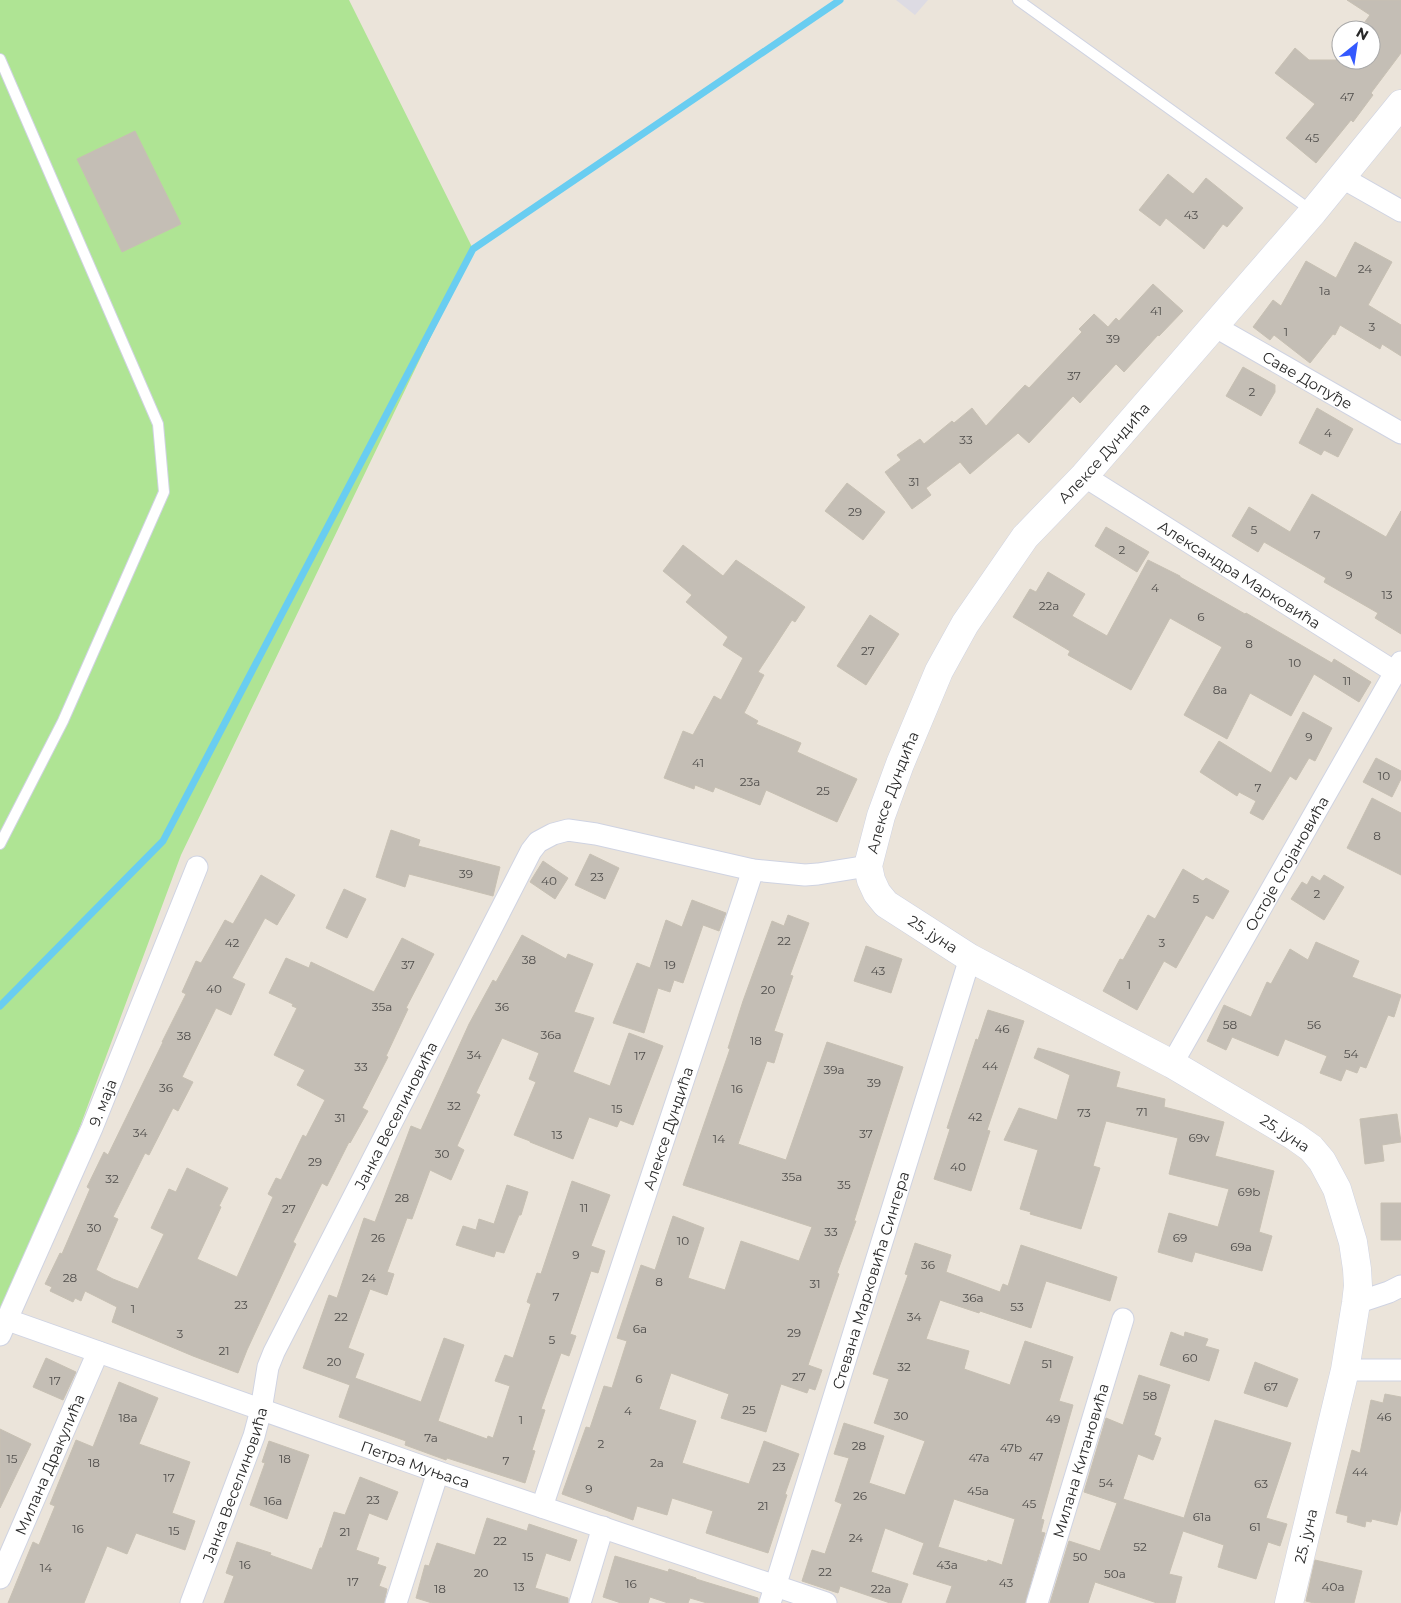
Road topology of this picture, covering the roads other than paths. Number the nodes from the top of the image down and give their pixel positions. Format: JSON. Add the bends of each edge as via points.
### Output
{"nodes":[{"id":1,"x":1018,"y":0,"type":"edge"},
{"id":2,"x":0,"y":59,"type":"edge"},
{"id":3,"x":1401,"y":104,"type":"edge"},
{"id":4,"x":1341,"y":178,"type":"junction"},
{"id":5,"x":1401,"y":211,"type":"edge"},
{"id":6,"x":1313,"y":212,"type":"junction"},
{"id":7,"x":1214,"y":326,"type":"junction"},
{"id":8,"x":1401,"y":434,"type":"edge"},
{"id":9,"x":1084,"y":476,"type":"junction"},
{"id":10,"x":1398,"y":667,"type":"edge"},
{"id":11,"x":0,"y":844,"type":"edge"},
{"id":12,"x":868,"y":866,"type":"junction"},
{"id":13,"x":197,"y":867,"type":"dead end"},
{"id":14,"x":753,"y":870,"type":"junction"},
{"id":15,"x":970,"y":958,"type":"junction"},
{"id":16,"x":1172,"y":1064,"type":"junction"},
{"id":17,"x":1401,"y":1286,"type":"edge"},
{"id":18,"x":1356,"y":1303,"type":"junction"},
{"id":19,"x":1123,"y":1319,"type":"dead end"},
{"id":20,"x":4,"y":1327,"type":"edge"},
{"id":21,"x":98,"y":1352,"type":"junction"},
{"id":22,"x":1345,"y":1370,"type":"junction"},
{"id":23,"x":1401,"y":1370,"type":"edge"},
{"id":24,"x":261,"y":1410,"type":"junction"},
{"id":25,"x":438,"y":1472,"type":"junction"},
{"id":26,"x":542,"y":1507,"type":"junction"},
{"id":27,"x":604,"y":1527,"type":"junction"},
{"id":28,"x":0,"y":1578,"type":"edge"},
{"id":29,"x":772,"y":1595,"type":"edge"},
{"id":30,"x":192,"y":1603,"type":"edge"},
{"id":31,"x":396,"y":1603,"type":"edge"},
{"id":32,"x":580,"y":1603,"type":"edge"},
{"id":33,"x":826,"y":1603,"type":"edge"},
{"id":34,"x":1038,"y":1603,"type":"edge"},
{"id":35,"x":1289,"y":1603,"type":"edge"}],
"edges":[{"from":1,"to":6,"type":"lane"},
{"from":2,"to":11,"type":"lane","via":[[158,424],[164,492],[63,721]]},
{"from":3,"to":4,"type":"street","name":"Алексе Дундића"},
{"from":4,"to":5,"type":"street"},
{"from":4,"to":6,"type":"street","name":"Алексе Дундића"},
{"from":6,"to":7,"type":"street","name":"Алексе Дундића"},
{"from":7,"to":8,"type":"street","name":"Саве Допуђе"},
{"from":7,"to":9,"type":"street","name":"Алексе Дундића"},
{"from":9,"to":10,"type":"street","name":"Александра Марковића"},
{"from":9,"to":12,"type":"street","name":"Алексе Дундића","via":[[1024,537],[965,624],[939,670],[880,816]]},
{"from":10,"to":16,"type":"street","name":"Остоје Стојановића"},
{"from":12,"to":14,"type":"street","name":"Алексе Дундића","via":[[812,875]]},
{"from":12,"to":15,"type":"street","name":"25. јуна","via":[[871,880],[886,904]]},
{"from":13,"to":20,"type":"street","name":"9. маја","via":[[92,1128]]},
{"from":14,"to":24,"type":"street","name":"Јанка Веселиновића","via":[[568,830],[538,842],[274,1352],[268,1367]]},
{"from":14,"to":26,"type":"street","name":"Алексе Дундића"},
{"from":15,"to":16,"type":"street","name":"25. јуна"},
{"from":15,"to":29,"type":"street","name":"Стевана Марковића Сингера"},
{"from":16,"to":18,"type":"street","name":"25. јуна","via":[[1294,1136],[1322,1161],[1337,1188],[1353,1242],[1357,1269]]},
{"from":17,"to":18,"type":"street"},
{"from":18,"to":22,"type":"street","name":"25. јуна"},
{"from":19,"to":34,"type":"street","name":"Милана Китановића"},
{"from":20,"to":21,"type":"street","name":"Петра Муњаса"},
{"from":21,"to":24,"type":"street","name":"Петра Муњаса"},
{"from":21,"to":28,"type":"street","name":"Милана Дракулића"},
{"from":22,"to":23,"type":"street"},
{"from":22,"to":35,"type":"street","name":"25. јуна"},
{"from":24,"to":25,"type":"street","name":"Петра Муњаса"},
{"from":24,"to":30,"type":"street","name":"Јанка Веселиновића"},
{"from":25,"to":26,"type":"street","name":"Петра Муњаса"},
{"from":25,"to":31,"type":"street"},
{"from":26,"to":27,"type":"street","name":"Петра Муњаса"},
{"from":27,"to":29,"type":"street","name":"Петра Муњаса"},
{"from":27,"to":32,"type":"street"},
{"from":29,"to":33,"type":"street","name":"Петра Муњаса"}]}
